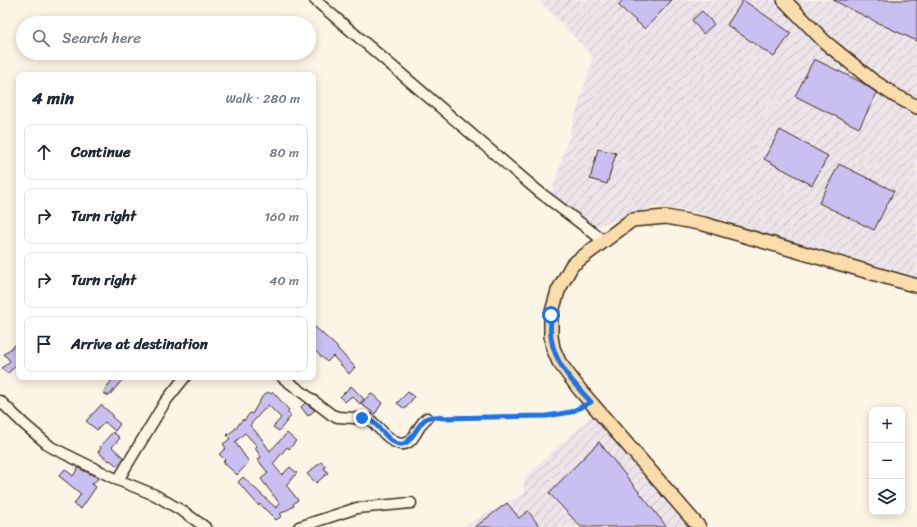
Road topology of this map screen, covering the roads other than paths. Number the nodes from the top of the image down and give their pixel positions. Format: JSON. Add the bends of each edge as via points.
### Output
{"nodes":[{"id":1,"x":316,"y":0,"type":"edge"},
{"id":2,"x":784,"y":0,"type":"edge"},
{"id":3,"x":917,"y":107,"type":"edge"},
{"id":4,"x":604,"y":242,"type":"junction"},
{"id":5,"x":917,"y":286,"type":"edge"},
{"id":6,"x":182,"y":380,"type":"edge"},
{"id":7,"x":286,"y":380,"type":"edge"},
{"id":8,"x":0,"y":401,"type":"edge"},
{"id":9,"x":427,"y":418,"type":"road end"},
{"id":10,"x":118,"y":480,"type":"junction"},
{"id":11,"x":410,"y":503,"type":"dead end"},
{"id":12,"x":204,"y":527,"type":"edge"},
{"id":13,"x":299,"y":527,"type":"edge"},
{"id":14,"x":698,"y":527,"type":"edge"}],
"edges":[{"from":1,"to":4,"type":"street","via":[[538,191]]},
{"from":2,"to":3,"type":"main road","via":[[843,57],[873,81]]},
{"from":4,"to":5,"type":"main road","via":[[632,220],[666,217],[704,224]]},
{"from":4,"to":14,"type":"main road","via":[[572,265],[558,291],[551,315],[553,348],[559,362],[591,402]]},
{"from":6,"to":10,"type":"street","via":[[165,402]]},
{"from":7,"to":9,"type":"street","via":[[332,415],[369,419],[399,444],[405,444],[410,440]]},
{"from":8,"to":10,"type":"street","via":[[51,447]]},
{"from":10,"to":12,"type":"street","via":[[155,495]]},
{"from":11,"to":13,"type":"street","via":[[356,508]]}]}
